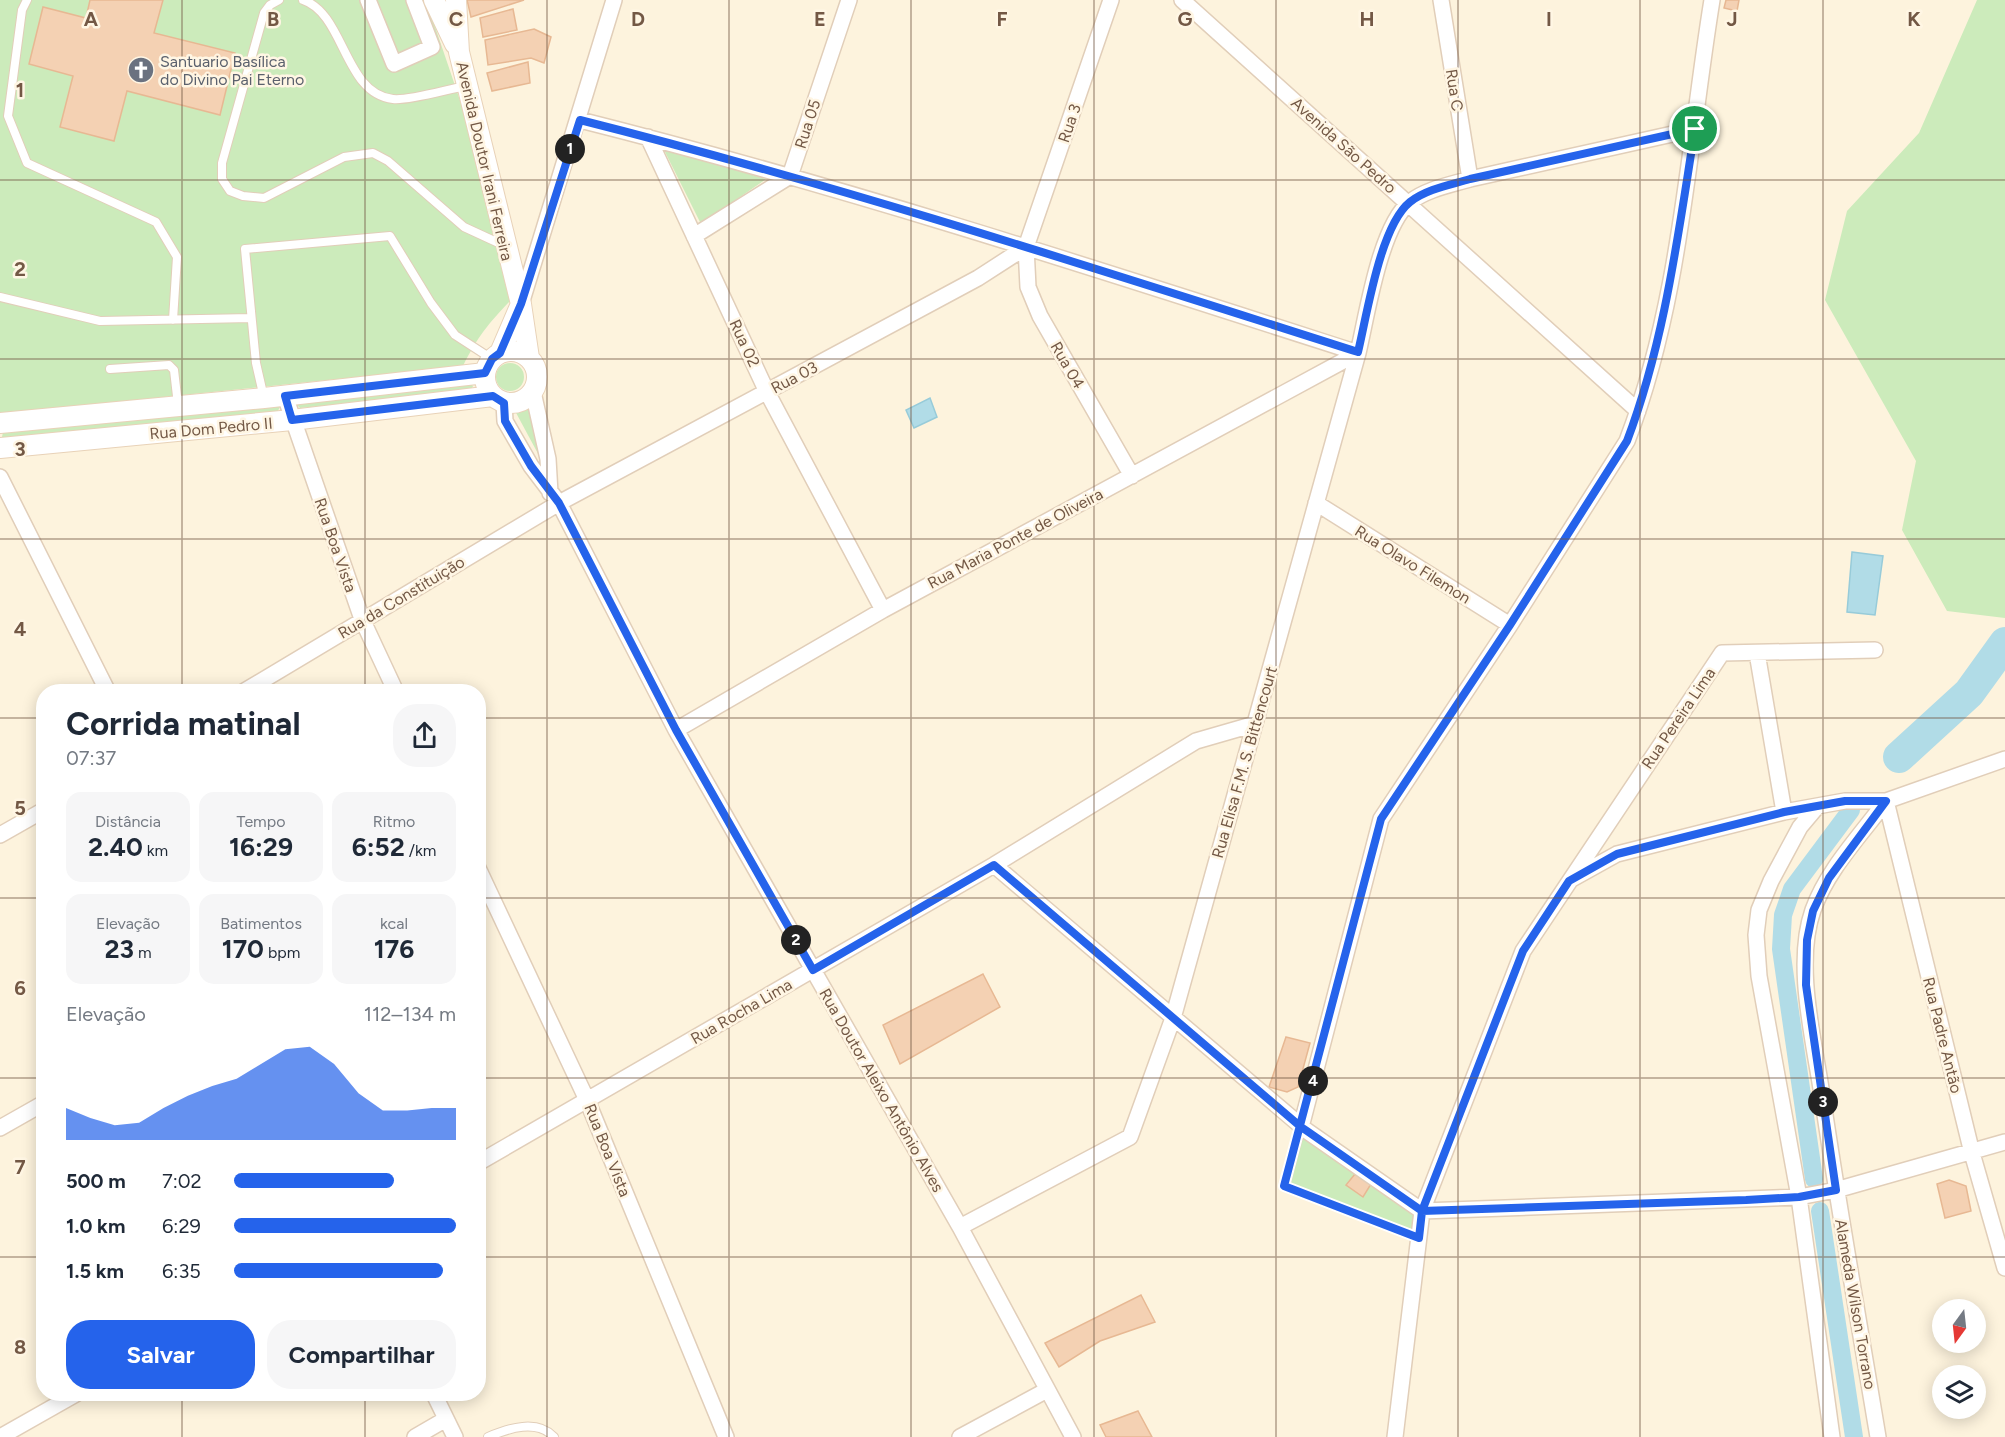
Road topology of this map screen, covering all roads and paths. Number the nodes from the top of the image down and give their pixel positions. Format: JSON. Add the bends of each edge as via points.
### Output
{"nodes":[{"id":1,"x":27,"y":0,"type":"edge"},
{"id":2,"x":279,"y":0,"type":"edge"},
{"id":3,"x":303,"y":0,"type":"edge"},
{"id":4,"x":368,"y":0,"type":"edge"},
{"id":5,"x":414,"y":0,"type":"edge"},
{"id":6,"x":434,"y":0,"type":"edge"},
{"id":7,"x":456,"y":0,"type":"edge"},
{"id":8,"x":614,"y":0,"type":"edge"},
{"id":9,"x":849,"y":0,"type":"edge"},
{"id":10,"x":1111,"y":0,"type":"edge"},
{"id":11,"x":1182,"y":0,"type":"edge"},
{"id":12,"x":1441,"y":0,"type":"edge"},
{"id":13,"x":1701,"y":0,"type":"edge"},
{"id":14,"x":1712,"y":0,"type":"edge"},
{"id":15,"x":1707,"y":30,"type":"junction"},
{"id":16,"x":459,"y":51,"type":"junction"},
{"id":17,"x":467,"y":86,"type":"junction"},
{"id":18,"x":580,"y":120,"type":"junction"},
{"id":19,"x":1695,"y":129,"type":"junction"},
{"id":20,"x":648,"y":137,"type":"junction"},
{"id":21,"x":790,"y":176,"type":"junction"},
{"id":22,"x":1470,"y":179,"type":"junction"},
{"id":23,"x":1409,"y":203,"type":"junction"},
{"id":24,"x":694,"y":236,"type":"junction"},
{"id":25,"x":505,"y":246,"type":"junction"},
{"id":26,"x":1026,"y":247,"type":"junction"},
{"id":27,"x":0,"y":297,"type":"edge"},
{"id":28,"x":521,"y":304,"type":"junction"},
{"id":29,"x":251,"y":318,"type":"junction"},
{"id":30,"x":173,"y":320,"type":"junction"},
{"id":31,"x":1358,"y":352,"type":"junction"},
{"id":32,"x":529,"y":358,"type":"junction"},
{"id":33,"x":492,"y":362,"type":"junction"},
{"id":34,"x":110,"y":369,"type":"dead end"},
{"id":35,"x":533,"y":392,"type":"junction"},
{"id":36,"x":767,"y":392,"type":"junction"},
{"id":37,"x":285,"y":396,"type":"junction"},
{"id":38,"x":264,"y":398,"type":"junction"},
{"id":39,"x":498,"y":399,"type":"junction"},
{"id":40,"x":178,"y":406,"type":"junction"},
{"id":41,"x":1638,"y":411,"type":"junction"},
{"id":42,"x":292,"y":420,"type":"junction"},
{"id":43,"x":0,"y":423,"type":"edge"},
{"id":44,"x":0,"y":448,"type":"edge"},
{"id":45,"x":1132,"y":476,"type":"junction"},
{"id":46,"x":0,"y":477,"type":"edge"},
{"id":47,"x":554,"y":498,"type":"junction"},
{"id":48,"x":1316,"y":503,"type":"junction"},
{"id":49,"x":883,"y":610,"type":"junction"},
{"id":50,"x":362,"y":619,"type":"junction"},
{"id":51,"x":1510,"y":625,"type":"junction"},
{"id":52,"x":1875,"y":650,"type":"dead end"},
{"id":53,"x":1757,"y":653,"type":"junction"},
{"id":54,"x":104,"y":684,"type":"edge"},
{"id":55,"x":256,"y":684,"type":"edge"},
{"id":56,"x":392,"y":684,"type":"edge"},
{"id":57,"x":1255,"y":724,"type":"junction"},
{"id":58,"x":676,"y":730,"type":"junction"},
{"id":59,"x":2005,"y":759,"type":"edge"},
{"id":60,"x":1886,"y":801,"type":"junction"},
{"id":61,"x":1816,"y":808,"type":"junction"},
{"id":62,"x":1784,"y":812,"type":"junction"},
{"id":63,"x":36,"y":815,"type":"edge"},
{"id":64,"x":0,"y":836,"type":"edge"},
{"id":65,"x":994,"y":865,"type":"junction"},
{"id":66,"x":1569,"y":881,"type":"junction"},
{"id":67,"x":486,"y":885,"type":"edge"},
{"id":68,"x":813,"y":970,"type":"junction"},
{"id":69,"x":1173,"y":1018,"type":"junction"},
{"id":70,"x":587,"y":1100,"type":"junction"},
{"id":71,"x":36,"y":1108,"type":"edge"},
{"id":72,"x":1301,"y":1127,"type":"junction"},
{"id":73,"x":0,"y":1128,"type":"edge"},
{"id":74,"x":2005,"y":1142,"type":"edge"},
{"id":75,"x":1972,"y":1153,"type":"junction"},
{"id":76,"x":486,"y":1158,"type":"edge"},
{"id":77,"x":1836,"y":1190,"type":"junction"},
{"id":78,"x":1799,"y":1197,"type":"junction"},
{"id":79,"x":1422,"y":1211,"type":"junction"},
{"id":80,"x":960,"y":1227,"type":"junction"},
{"id":81,"x":1419,"y":1238,"type":"junction"},
{"id":82,"x":2005,"y":1268,"type":"edge"},
{"id":83,"x":1047,"y":1390,"type":"junction"},
{"id":84,"x":64,"y":1401,"type":"edge"},
{"id":85,"x":438,"y":1401,"type":"edge"},
{"id":86,"x":447,"y":1419,"type":"junction"},
{"id":87,"x":0,"y":1437,"type":"edge"},
{"id":88,"x":415,"y":1437,"type":"edge"},
{"id":89,"x":455,"y":1437,"type":"edge"},
{"id":90,"x":488,"y":1437,"type":"edge"},
{"id":91,"x":554,"y":1437,"type":"edge"},
{"id":92,"x":726,"y":1437,"type":"edge"},
{"id":93,"x":960,"y":1437,"type":"edge"},
{"id":94,"x":1073,"y":1437,"type":"edge"},
{"id":95,"x":1395,"y":1437,"type":"edge"},
{"id":96,"x":1833,"y":1437,"type":"edge"},
{"id":97,"x":1878,"y":1437,"type":"edge"}],
"edges":[{"from":1,"to":30,"type":"lane","via":[[22,10],[8,116],[27,163],[156,222],[177,257]]},
{"from":2,"to":25,"type":"lane","via":[[264,13],[222,163],[222,179],[230,191],[264,198],[344,157],[373,153],[388,161],[464,227]]},
{"from":3,"to":17,"type":"lane","via":[[320,9],[368,90],[394,99]]},
{"from":4,"to":5,"type":"street","via":[[394,64],[432,47]]},
{"from":6,"to":16,"type":"street","name":"Avenida Doutor Irani Ferreira"},
{"from":7,"to":16,"type":"street","name":"Avenida Doutor Irani Ferreira"},
{"from":8,"to":18,"type":"street"},
{"from":9,"to":21,"type":"street","name":"Rua 05"},
{"from":10,"to":26,"type":"street","name":"Rua 3"},
{"from":11,"to":23,"type":"street","name":"Avenida São Pedro"},
{"from":12,"to":22,"type":"street","name":"Rua C"},
{"from":13,"to":15,"type":"street"},
{"from":14,"to":15,"type":"street"},
{"from":15,"to":19,"type":"street"},
{"from":16,"to":17,"type":"street","name":"Avenida Doutor Irani Ferreira"},
{"from":17,"to":25,"type":"street","name":"Avenida Doutor Irani Ferreira"},
{"from":18,"to":20,"type":"street"},
{"from":18,"to":28,"type":"street"},
{"from":19,"to":22,"type":"street"},
{"from":19,"to":41,"type":"street","via":[[1669,290]]},
{"from":20,"to":21,"type":"street"},
{"from":20,"to":24,"type":"street","name":"Rua 02"},
{"from":21,"to":24,"type":"street"},
{"from":21,"to":26,"type":"street"},
{"from":22,"to":23,"type":"street"},
{"from":23,"to":31,"type":"street","name":"Rua Elisa F.M. S. Bittencourt","via":[[1395,223],[1381,256]]},
{"from":23,"to":41,"type":"street","name":"Avenida São Pedro"},
{"from":24,"to":36,"type":"street","name":"Rua 02"},
{"from":25,"to":28,"type":"street","name":"Avenida Doutor Irani Ferreira"},
{"from":26,"to":31,"type":"street"},
{"from":26,"to":36,"type":"street","name":"Rua 03","via":[[978,278]]},
{"from":26,"to":45,"type":"street","name":"Rua 04","via":[[1028,287],[1040,316]]},
{"from":27,"to":30,"type":"lane","via":[[100,321]]},
{"from":28,"to":32,"type":"street","name":"Avenida Doutor Irani Ferreira"},
{"from":28,"to":33,"type":"street"},
{"from":29,"to":30,"type":"lane"},
{"from":29,"to":33,"type":"lane","via":[[245,249],[390,236],[455,335]]},
{"from":29,"to":38,"type":"lane"},
{"from":31,"to":45,"type":"street","name":"Rua Maria Ponte de Oliveira"},
{"from":31,"to":48,"type":"street","name":"Rua Elisa F.M. S. Bittencourt"},
{"from":32,"to":33,"type":"street","via":[[516,351]]},
{"from":32,"to":35,"type":"street","via":[[538,378]]},
{"from":33,"to":37,"type":"street","name":"Rua Dom Pedro II"},
{"from":33,"to":39,"type":"street","via":[[485,382]]},
{"from":34,"to":40,"type":"lane","via":[[169,365],[174,370]]},
{"from":35,"to":39,"type":"street","via":[[517,403]]},
{"from":35,"to":47,"type":"street","name":"Rua Doutor Aleixo Antônio Alves"},
{"from":36,"to":47,"type":"street","name":"Rua 03"},
{"from":36,"to":49,"type":"street","name":"Rua 02"},
{"from":37,"to":38,"type":"street","name":"Rua Dom Pedro II"},
{"from":37,"to":42,"type":"street","name":"Rua Boa Vista"},
{"from":38,"to":40,"type":"street","name":"Rua Dom Pedro II"},
{"from":39,"to":42,"type":"street","name":"Rua Dom Pedro II"},
{"from":39,"to":47,"type":"street","name":"Rua Doutor Aleixo Antônio Alves","via":[[505,421]]},
{"from":40,"to":43,"type":"street","name":"Rua Dom Pedro II"},
{"from":41,"to":51,"type":"street","via":[[1627,441]]},
{"from":42,"to":44,"type":"street","name":"Rua Dom Pedro II"},
{"from":42,"to":50,"type":"street","name":"Rua Boa Vista"},
{"from":45,"to":49,"type":"street","name":"Rua Maria Ponte de Oliveira"},
{"from":46,"to":54,"type":"street"},
{"from":47,"to":50,"type":"street","name":"Rua da Constituição"},
{"from":47,"to":58,"type":"street","name":"Rua Doutor Aleixo Antônio Alves"},
{"from":48,"to":51,"type":"street","name":"Rua Olavo Filemon"},
{"from":48,"to":57,"type":"street","name":"Rua Elisa F.M. S. Bittencourt"},
{"from":49,"to":58,"type":"street","name":"Rua Maria Ponte de Oliveira"},
{"from":50,"to":55,"type":"street","name":"Rua da Constituição"},
{"from":50,"to":56,"type":"street","name":"Rua Boa Vista"},
{"from":51,"to":72,"type":"street","via":[[1381,819]]},
{"from":52,"to":53,"type":"street","name":"Rua Pereira Lima"},
{"from":53,"to":62,"type":"street"},
{"from":53,"to":66,"type":"street","name":"Rua Pereira Lima","via":[[1722,653]]},
{"from":57,"to":65,"type":"street","name":"Rua Rocha Lima","via":[[1196,741]]},
{"from":57,"to":69,"type":"street","name":"Rua Elisa F.M. S. Bittencourt"},
{"from":58,"to":68,"type":"street","name":"Rua Doutor Aleixo Antônio Alves"},
{"from":59,"to":60,"type":"street"},
{"from":60,"to":61,"type":"street","via":[[1845,801]]},
{"from":60,"to":75,"type":"street","name":"Rua Padre Antão"},
{"from":60,"to":77,"type":"street","name":"Alameda Wilson Torrano","via":[[1829,878],[1813,911],[1807,940],[1806,985]]},
{"from":61,"to":62,"type":"street"},
{"from":61,"to":78,"type":"street","via":[[1800,827],[1771,881],[1759,910],[1756,935],[1759,976]]},
{"from":62,"to":66,"type":"street","via":[[1617,854]]},
{"from":63,"to":64,"type":"street"},
{"from":65,"to":68,"type":"street","name":"Rua Rocha Lima"},
{"from":65,"to":69,"type":"street"},
{"from":66,"to":79,"type":"street","via":[[1523,951]]},
{"from":67,"to":70,"type":"street","name":"Rua Boa Vista"},
{"from":68,"to":70,"type":"street","name":"Rua Rocha Lima"},
{"from":68,"to":80,"type":"street","name":"Rua Doutor Aleixo Antônio Alves"},
{"from":69,"to":72,"type":"street"},
{"from":69,"to":80,"type":"street","name":"Rua Elisa F.M. S. Bittencourt","via":[[1130,1137]]},
{"from":70,"to":76,"type":"street","name":"Rua Rocha Lima"},
{"from":70,"to":92,"type":"street","name":"Rua Boa Vista"},
{"from":71,"to":73,"type":"street"},
{"from":72,"to":79,"type":"street"},
{"from":72,"to":81,"type":"lane","via":[[1284,1186]]},
{"from":74,"to":75,"type":"street"},
{"from":75,"to":77,"type":"street"},
{"from":75,"to":82,"type":"street","name":"Rua Padre Antão"},
{"from":77,"to":78,"type":"street"},
{"from":77,"to":97,"type":"street","name":"Alameda Wilson Torrano"},
{"from":78,"to":79,"type":"street"},
{"from":78,"to":96,"type":"street"},
{"from":79,"to":81,"type":"street"},
{"from":80,"to":83,"type":"street","name":"Rua Doutor Aleixo Antônio Alves"},
{"from":81,"to":95,"type":"street"},
{"from":83,"to":93,"type":"street"},
{"from":83,"to":94,"type":"street","name":"Rua Doutor Aleixo Antônio Alves"},
{"from":84,"to":87,"type":"street"},
{"from":85,"to":86,"type":"street"},
{"from":86,"to":88,"type":"street"},
{"from":86,"to":89,"type":"street"},
{"from":90,"to":91,"type":"lane","via":[[509,1428],[540,1427]]}]}
